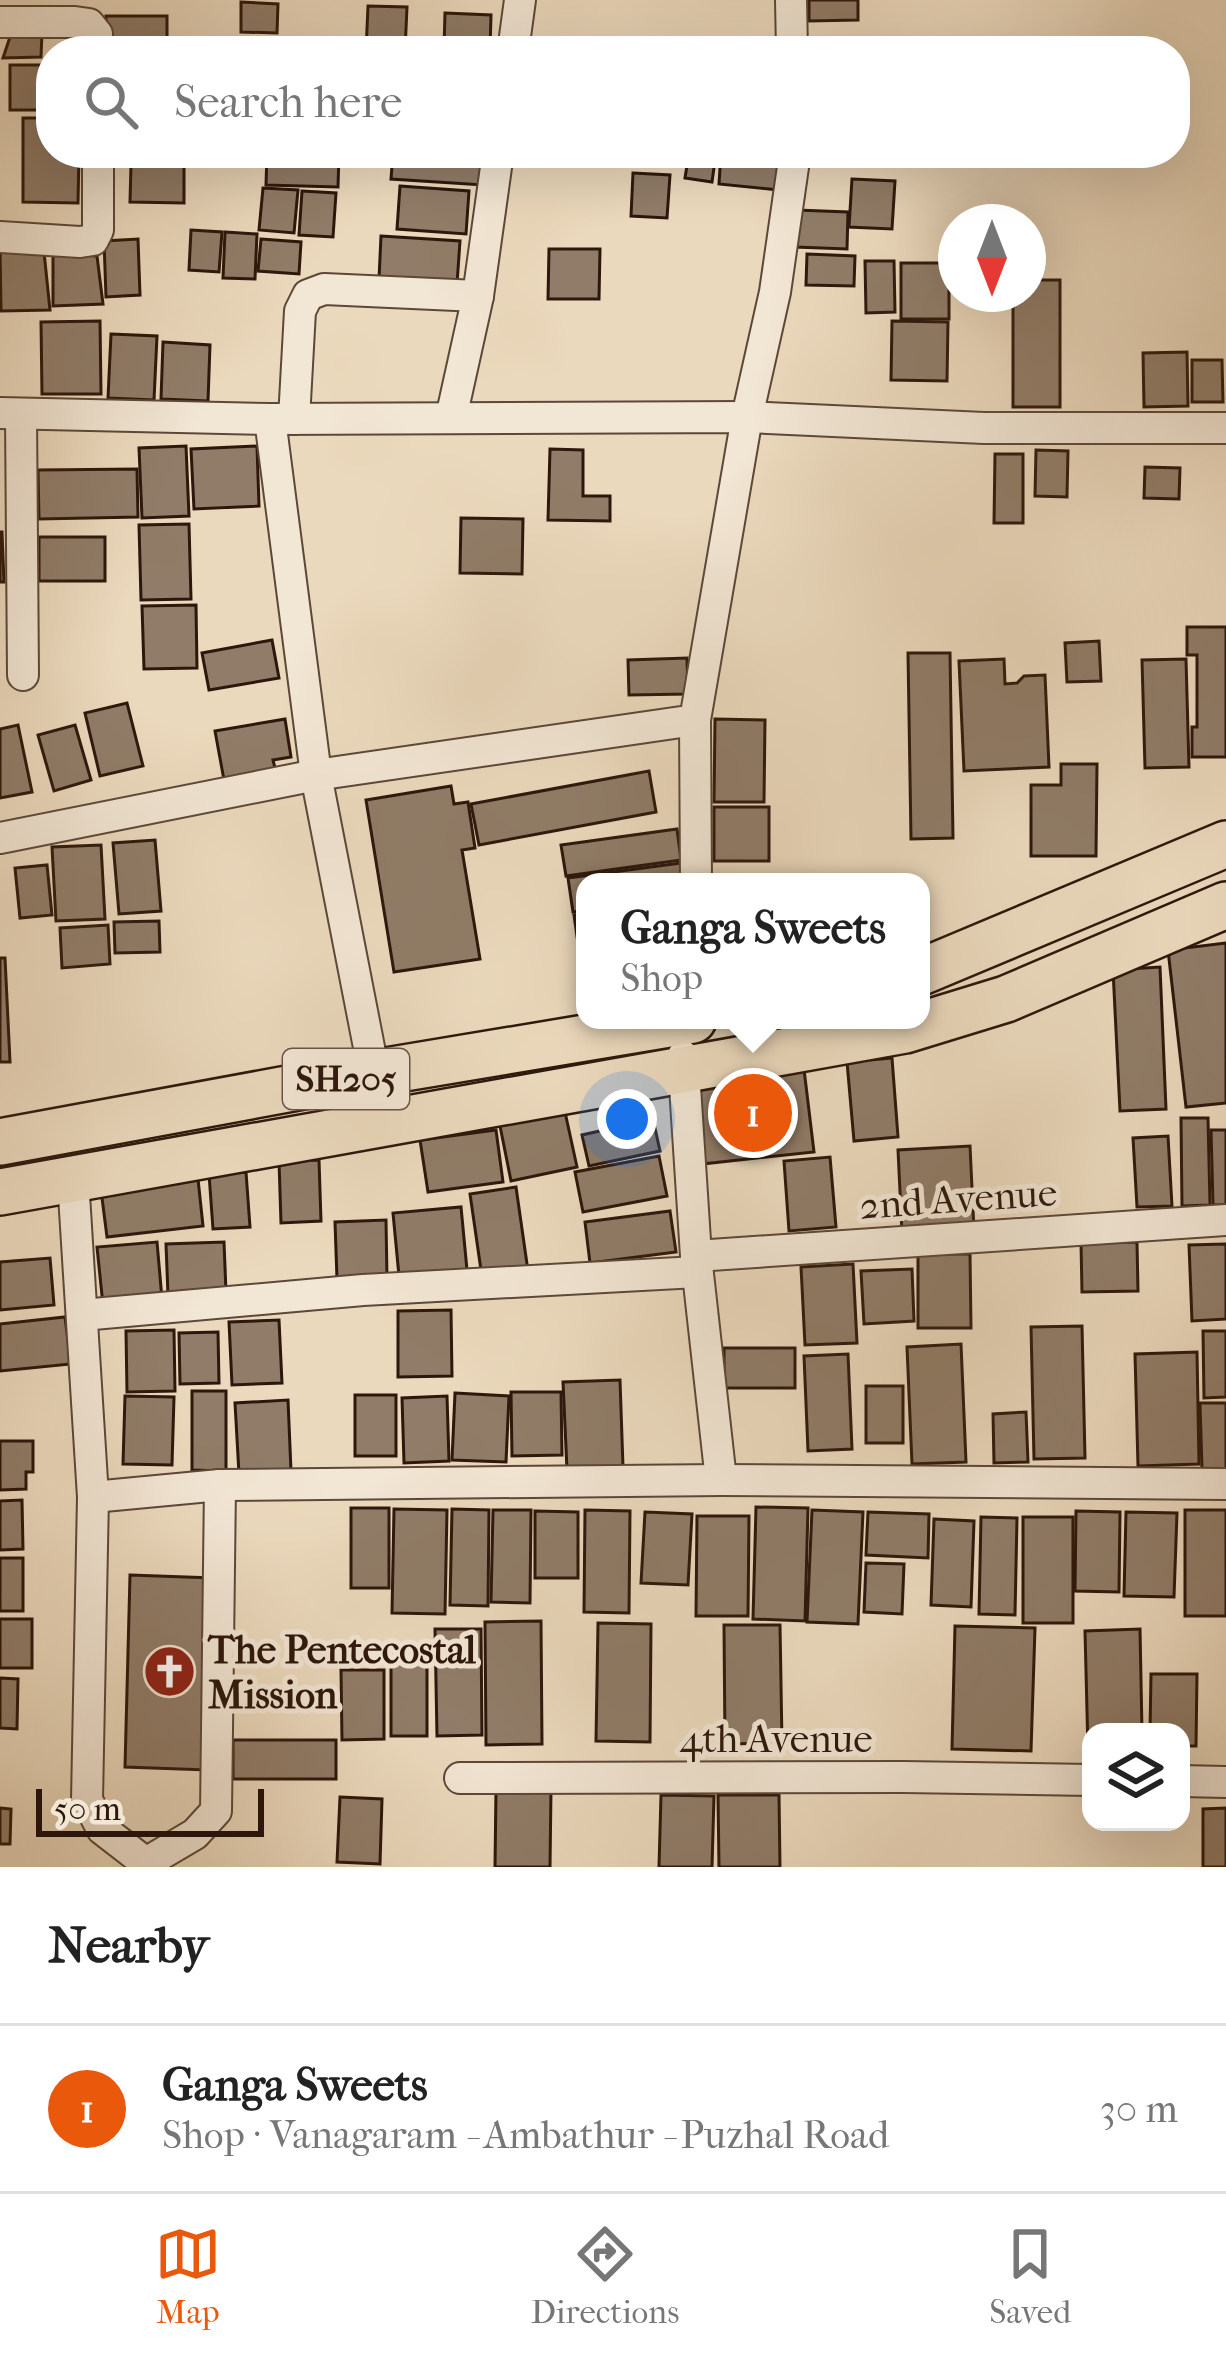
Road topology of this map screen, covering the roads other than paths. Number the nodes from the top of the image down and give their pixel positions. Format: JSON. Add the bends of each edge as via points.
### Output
{"nodes":[{"id":1,"x":520,"y":0,"type":"edge"},
{"id":2,"x":791,"y":0,"type":"edge"},
{"id":3,"x":0,"y":22,"type":"edge"},
{"id":4,"x":97,"y":36,"type":"edge"},
{"id":5,"x":515,"y":36,"type":"edge"},
{"id":6,"x":792,"y":36,"type":"edge"},
{"id":7,"x":98,"y":168,"type":"edge"},
{"id":8,"x":496,"y":168,"type":"edge"},
{"id":9,"x":793,"y":168,"type":"edge"},
{"id":10,"x":0,"y":237,"type":"edge"},
{"id":11,"x":478,"y":296,"type":"junction"},
{"id":12,"x":10,"y":413,"type":"edge"},
{"id":13,"x":748,"y":417,"type":"junction"},
{"id":14,"x":451,"y":418,"type":"junction"},
{"id":15,"x":282,"y":419,"type":"junction"},
{"id":16,"x":1226,"y":428,"type":"edge"},
{"id":17,"x":23,"y":675,"type":"dead end"},
{"id":18,"x":695,"y":720,"type":"junction"},
{"id":19,"x":316,"y":775,"type":"junction"},
{"id":20,"x":0,"y":838,"type":"edge"},
{"id":21,"x":1226,"y":844,"type":"edge"},
{"id":22,"x":696,"y":873,"type":"edge"},
{"id":23,"x":1226,"y":905,"type":"edge"},
{"id":24,"x":930,"y":968,"type":"edge"},
{"id":25,"x":930,"y":1023,"type":"edge"},
{"id":26,"x":635,"y":1029,"type":"edge"},
{"id":27,"x":687,"y":1029,"type":"edge"},
{"id":28,"x":904,"y":1029,"type":"edge"},
{"id":29,"x":682,"y":1070,"type":"junction"},
{"id":30,"x":374,"y":1073,"type":"junction"},
{"id":31,"x":0,"y":1142,"type":"edge"},
{"id":32,"x":73,"y":1179,"type":"junction"},
{"id":33,"x":0,"y":1192,"type":"edge"},
{"id":34,"x":1226,"y":1220,"type":"edge"},
{"id":35,"x":697,"y":1264,"type":"junction"},
{"id":36,"x":82,"y":1315,"type":"junction"},
{"id":37,"x":721,"y":1480,"type":"junction"},
{"id":38,"x":1226,"y":1484,"type":"edge"},
{"id":39,"x":220,"y":1485,"type":"junction"},
{"id":40,"x":93,"y":1497,"type":"junction"},
{"id":41,"x":460,"y":1778,"type":"dead end"},
{"id":42,"x":1082,"y":1780,"type":"edge"},
{"id":43,"x":1190,"y":1781,"type":"edge"},
{"id":44,"x":1226,"y":1782,"type":"edge"},
{"id":45,"x":146,"y":1865,"type":"edge"}],
"edges":[{"from":1,"to":5,"type":"street"},
{"from":2,"to":6,"type":"street"},
{"from":3,"to":4,"type":"street","via":[[89,24]]},
{"from":7,"to":10,"type":"street","via":[[93,240]]},
{"from":8,"to":11,"type":"street"},
{"from":9,"to":13,"type":"street"},
{"from":11,"to":14,"type":"street"},
{"from":11,"to":15,"type":"street","via":[[324,289],[308,296]]},
{"from":12,"to":15,"type":"street"},
{"from":12,"to":17,"type":"street"},
{"from":13,"to":14,"type":"street"},
{"from":13,"to":16,"type":"street"},
{"from":13,"to":18,"type":"street"},
{"from":14,"to":15,"type":"street"},
{"from":15,"to":19,"type":"street"},
{"from":18,"to":19,"type":"street"},
{"from":18,"to":22,"type":"street"},
{"from":19,"to":20,"type":"street"},
{"from":19,"to":30,"type":"street"},
{"from":21,"to":24,"type":"main road"},
{"from":23,"to":25,"type":"main road","via":[[1006,999]]},
{"from":26,"to":30,"type":"main road","number":"SH205"},
{"from":27,"to":29,"type":"street"},
{"from":28,"to":29,"type":"main road"},
{"from":29,"to":32,"type":"main road"},
{"from":29,"to":35,"type":"street"},
{"from":30,"to":31,"type":"main road","number":"SH205"},
{"from":32,"to":33,"type":"main road"},
{"from":32,"to":36,"type":"street"},
{"from":34,"to":35,"type":"street","name":"2nd Avenue"},
{"from":35,"to":36,"type":"street","name":"2nd Avenue"},
{"from":35,"to":37,"type":"street"},
{"from":36,"to":40,"type":"street"},
{"from":37,"to":38,"type":"street"},
{"from":37,"to":39,"type":"street"},
{"from":39,"to":40,"type":"street"},
{"from":39,"to":45,"type":"street","via":[[216,1811]]},
{"from":40,"to":45,"type":"street","via":[[87,1799],[102,1829]]},
{"from":41,"to":42,"type":"street","name":"4th Avenue"},
{"from":43,"to":44,"type":"street"}]}
